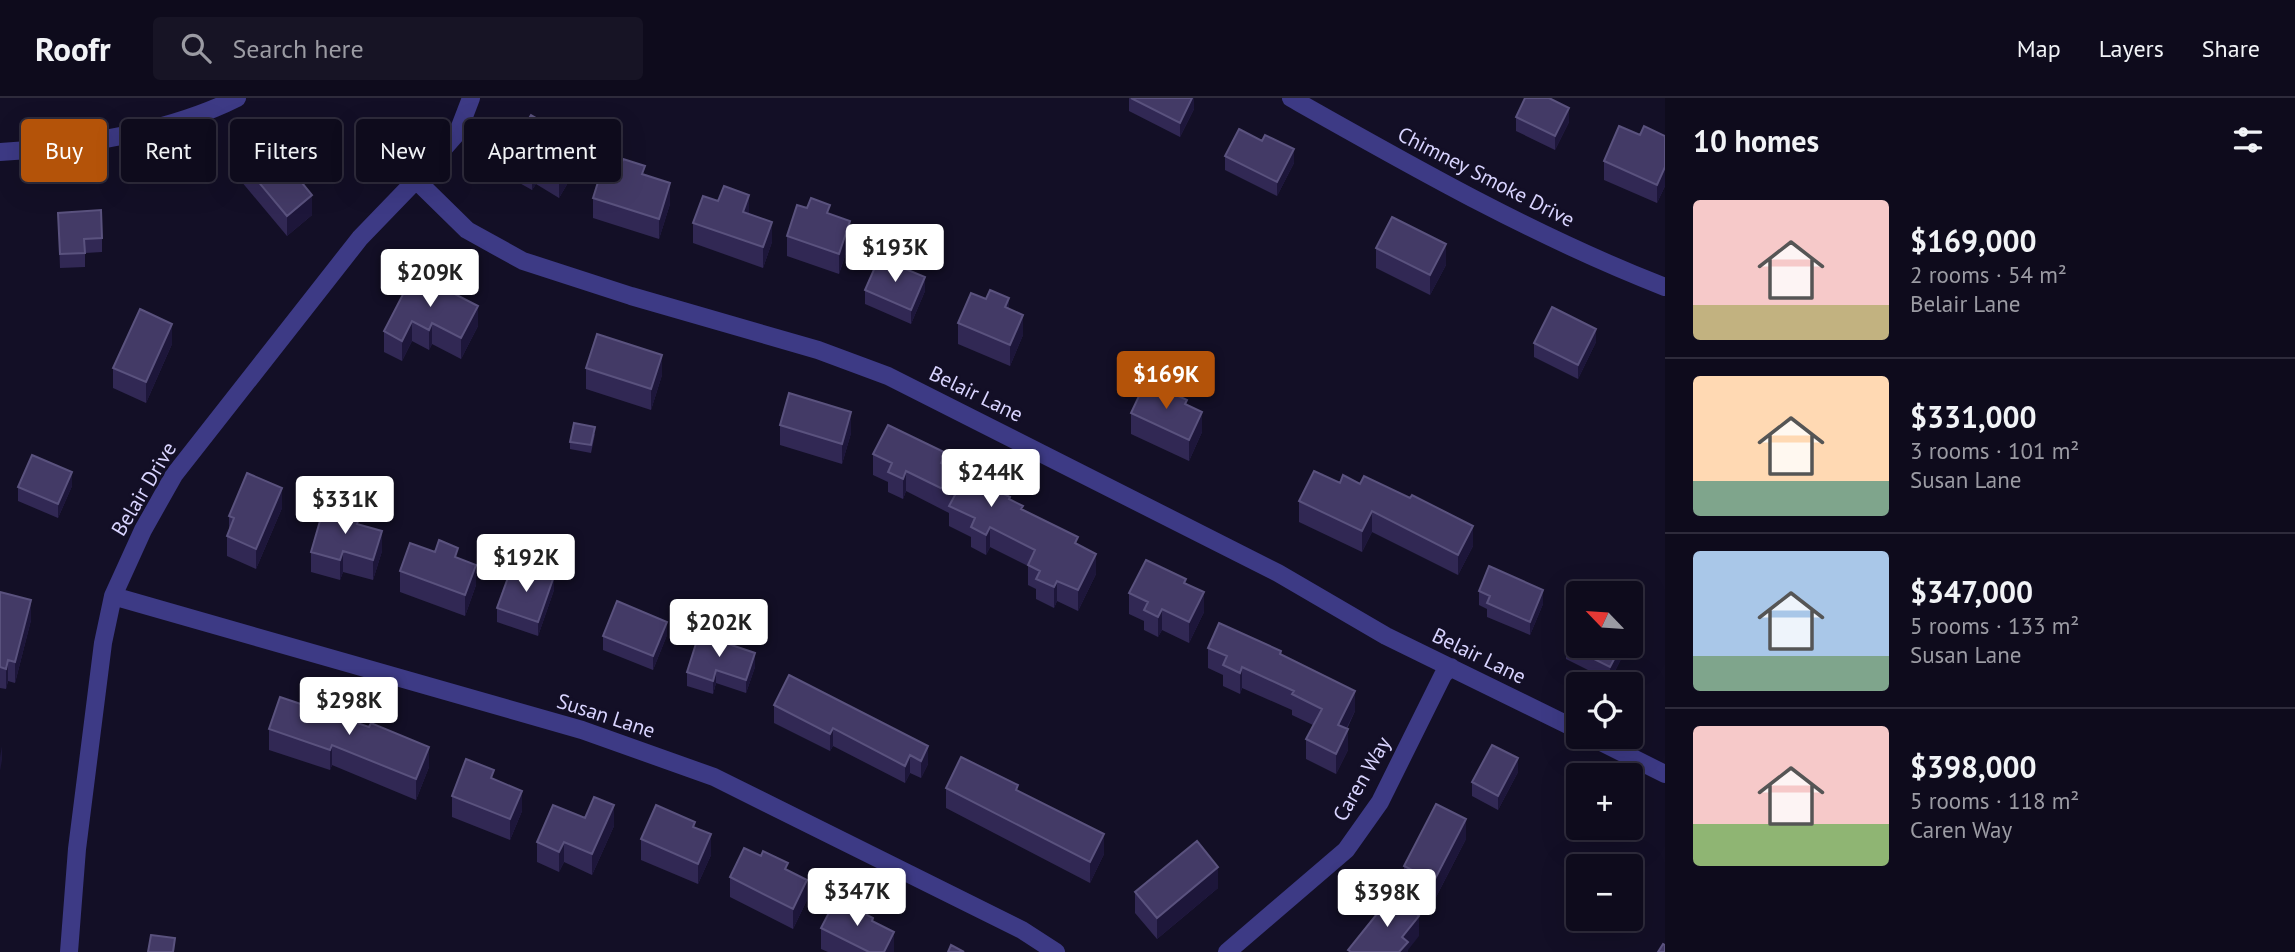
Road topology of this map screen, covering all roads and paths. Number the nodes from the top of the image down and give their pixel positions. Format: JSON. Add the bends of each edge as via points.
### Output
{"nodes":[{"id":1,"x":237,"y":98,"type":"edge"},
{"id":2,"x":471,"y":98,"type":"edge"},
{"id":3,"x":1291,"y":98,"type":"edge"},
{"id":4,"x":450,"y":141,"type":"edge"},
{"id":5,"x":0,"y":152,"type":"edge"},
{"id":6,"x":414,"y":182,"type":"edge"},
{"id":7,"x":418,"y":182,"type":"edge"},
{"id":8,"x":1665,"y":287,"type":"edge"},
{"id":9,"x":113,"y":596,"type":"junction"},
{"id":10,"x":1451,"y":667,"type":"junction"},
{"id":11,"x":1566,"y":724,"type":"edge"},
{"id":12,"x":1615,"y":749,"type":"edge"},
{"id":13,"x":1665,"y":774,"type":"edge"},
{"id":14,"x":69,"y":952,"type":"edge"},
{"id":15,"x":1056,"y":952,"type":"edge"},
{"id":16,"x":1227,"y":952,"type":"edge"}],
"edges":[{"from":1,"to":5,"type":"street","via":[[168,124],[117,136]]},
{"from":2,"to":4,"type":"street","name":"Belair Drive"},
{"from":3,"to":8,"type":"street","name":"Chimney Smoke Drive","via":[[1450,188]]},
{"from":6,"to":9,"type":"street","name":"Belair Drive","via":[[360,238],[174,475]]},
{"from":7,"to":10,"type":"street","name":"Belair Lane","via":[[467,230],[523,261],[818,350],[888,376],[1242,555]]},
{"from":9,"to":14,"type":"street","name":"Belair Drive","via":[[94,711]]},
{"from":9,"to":15,"type":"street","name":"Susan Lane","via":[[582,730],[714,777],[1022,930]]},
{"from":10,"to":11,"type":"street","name":"Belair Lane"},
{"from":10,"to":16,"type":"street","name":"Caren Way","via":[[1380,802],[1346,850]]},
{"from":12,"to":13,"type":"street"}]}
